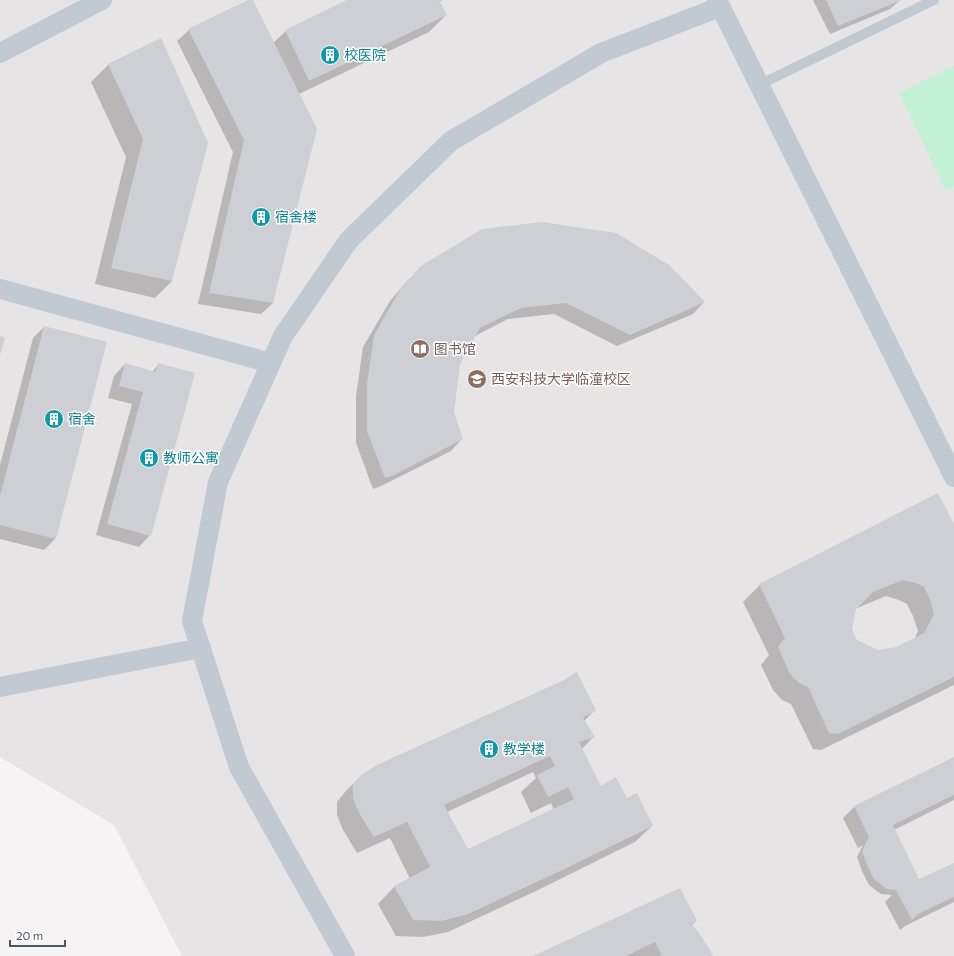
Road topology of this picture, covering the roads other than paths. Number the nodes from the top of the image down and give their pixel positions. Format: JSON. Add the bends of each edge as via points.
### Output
{"nodes":[{"id":1,"x":102,"y":0,"type":"edge"},
{"id":2,"x":934,"y":0,"type":"edge"},
{"id":3,"x":719,"y":3,"type":"edge"},
{"id":4,"x":0,"y":53,"type":"edge"},
{"id":5,"x":759,"y":85,"type":"junction"},
{"id":6,"x":0,"y":289,"type":"edge"},
{"id":7,"x":271,"y":362,"type":"junction"},
{"id":8,"x":954,"y":477,"type":"edge"},
{"id":9,"x":201,"y":648,"type":"junction"},
{"id":10,"x":0,"y":687,"type":"edge"},
{"id":11,"x":345,"y":956,"type":"edge"}],
"edges":[{"from":1,"to":4,"type":"street"},
{"from":2,"to":5,"type":"lane"},
{"from":3,"to":5,"type":"street"},
{"from":3,"to":7,"type":"street","via":[[601,53],[451,141],[349,240],[283,336]]},
{"from":5,"to":8,"type":"street"},
{"from":6,"to":7,"type":"street"},
{"from":7,"to":9,"type":"street","via":[[218,482],[192,621]]},
{"from":9,"to":10,"type":"street"},
{"from":9,"to":11,"type":"street","via":[[239,767]]}]}
